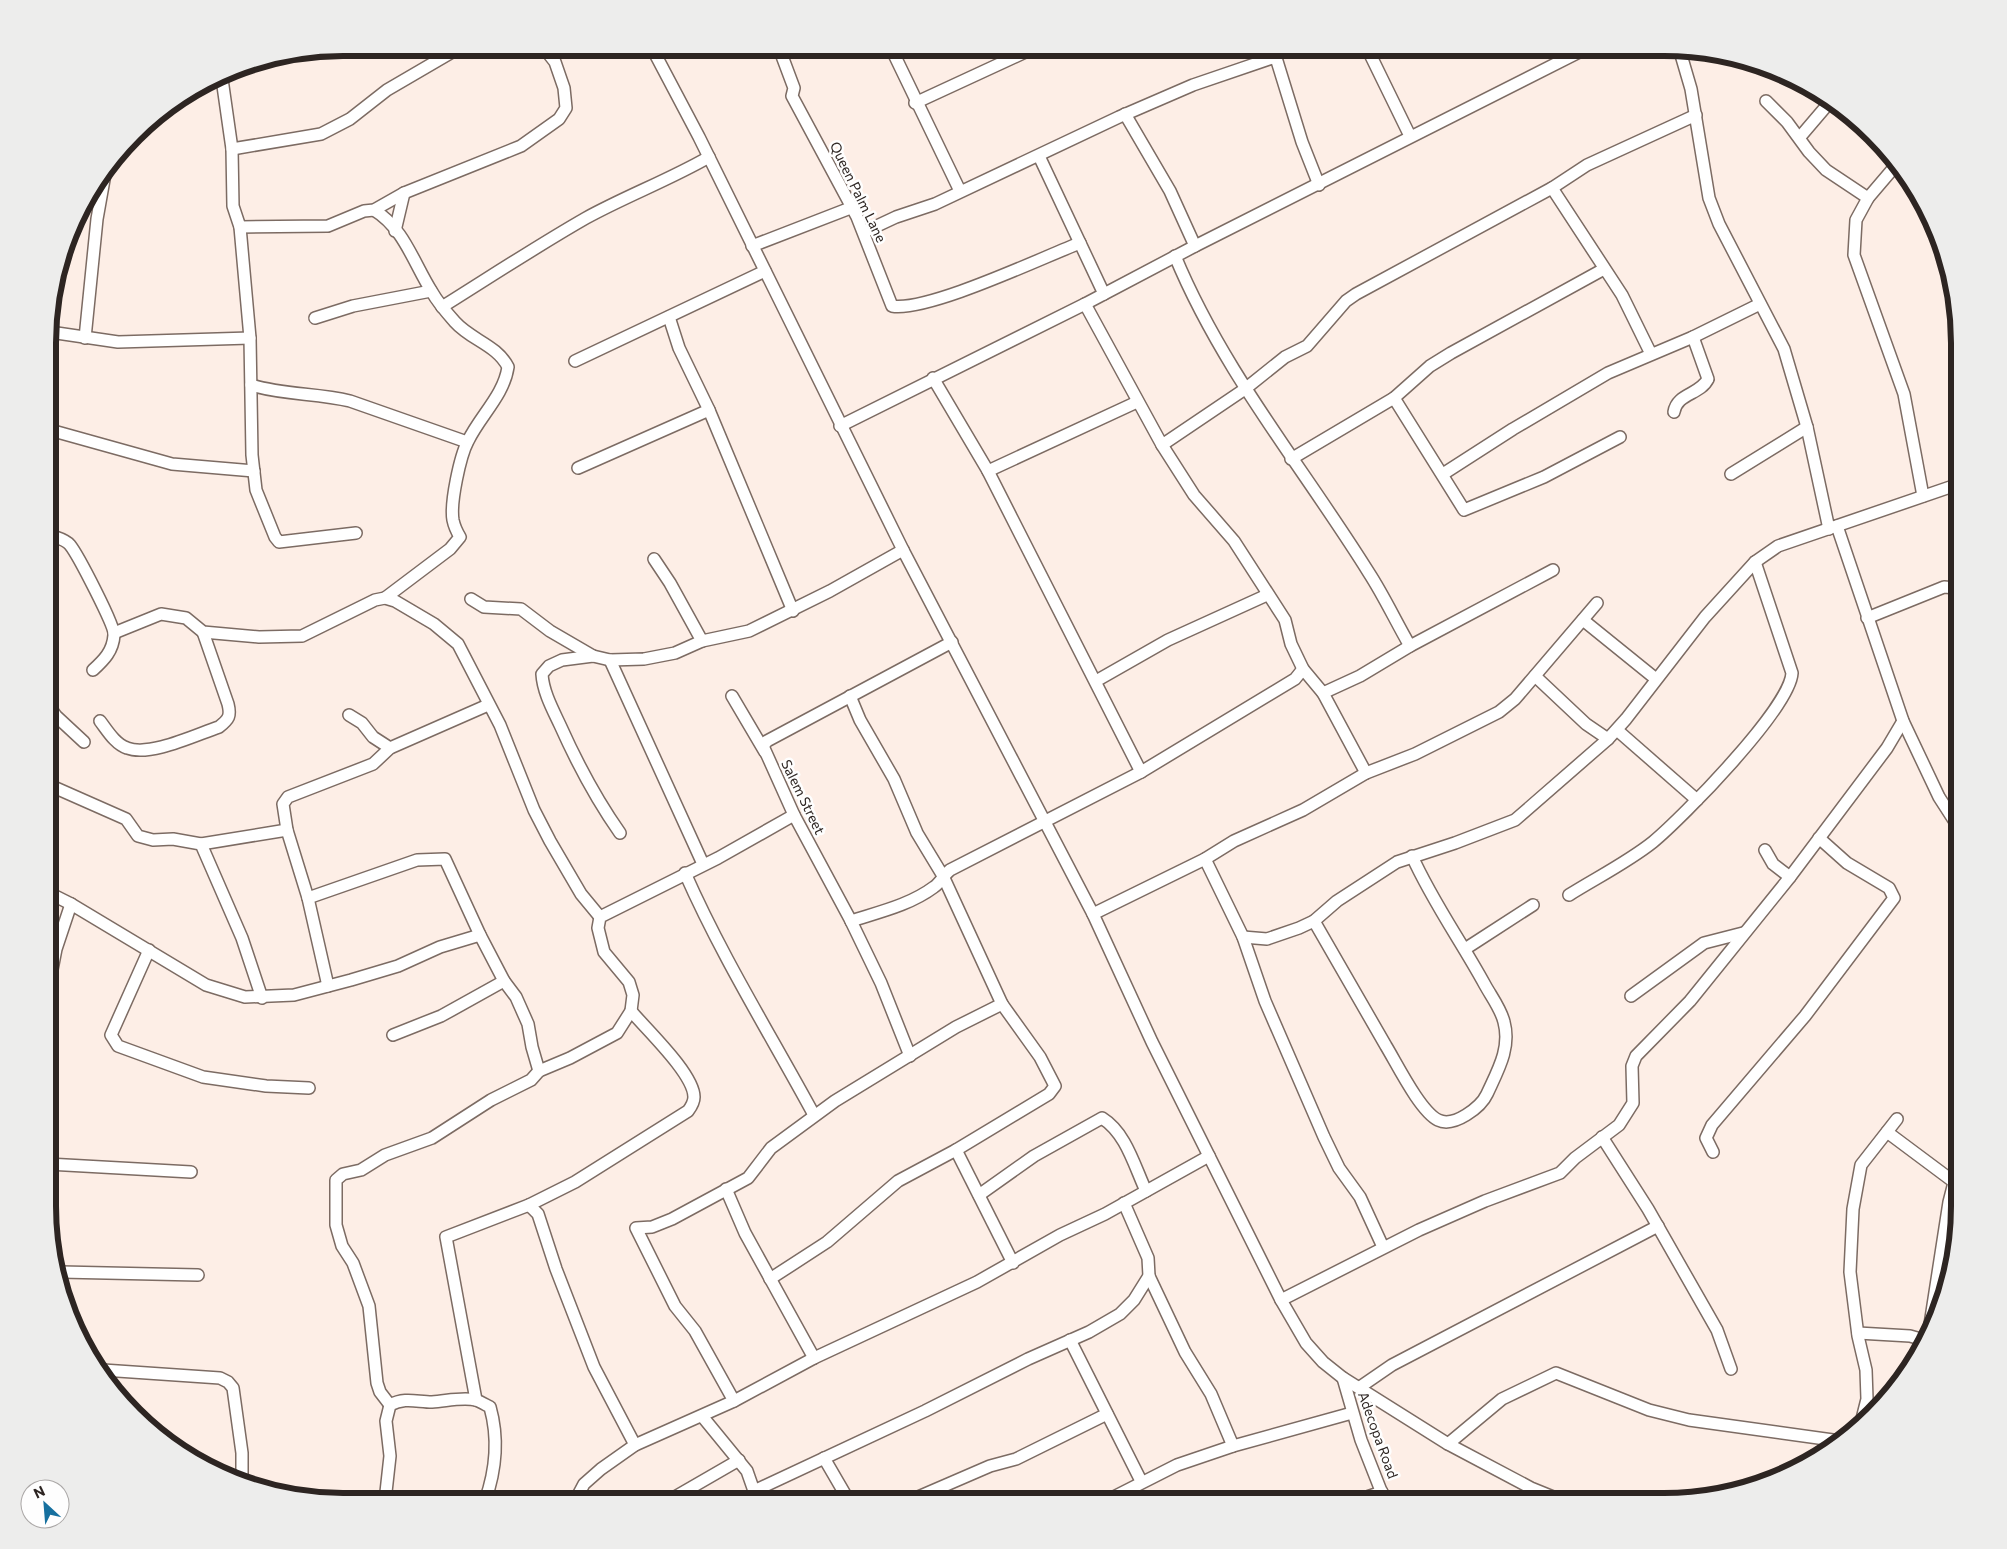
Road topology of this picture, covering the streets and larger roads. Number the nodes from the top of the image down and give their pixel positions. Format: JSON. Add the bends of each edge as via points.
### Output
{"nodes":[{"id":1,"x":445,"y":56,"type":"edge"},
{"id":2,"x":550,"y":56,"type":"edge"},
{"id":3,"x":656,"y":56,"type":"edge"},
{"id":4,"x":783,"y":56,"type":"edge"},
{"id":5,"x":894,"y":56,"type":"edge"},
{"id":6,"x":1017,"y":56,"type":"edge"},
{"id":7,"x":1264,"y":56,"type":"edge"},
{"id":8,"x":1275,"y":56,"type":"edge"},
{"id":9,"x":1370,"y":56,"type":"edge"},
{"id":10,"x":1571,"y":56,"type":"edge"},
{"id":11,"x":1681,"y":57,"type":"edge"},
{"id":12,"x":223,"y":83,"type":"edge"},
{"id":13,"x":1766,"y":101,"type":"dead end"},
{"id":14,"x":915,"y":103,"type":"junction"},
{"id":15,"x":1826,"y":107,"type":"edge"},
{"id":16,"x":1125,"y":114,"type":"junction"},
{"id":17,"x":1696,"y":115,"type":"junction"},
{"id":18,"x":1410,"y":136,"type":"junction"},
{"id":19,"x":1800,"y":137,"type":"junction"},
{"id":20,"x":232,"y":149,"type":"junction"},
{"id":21,"x":1039,"y":156,"type":"junction"},
{"id":22,"x":709,"y":157,"type":"junction"},
{"id":23,"x":1892,"y":170,"type":"edge"},
{"id":24,"x":1319,"y":185,"type":"junction"},
{"id":25,"x":103,"y":188,"type":"edge"},
{"id":26,"x":1552,"y":188,"type":"junction"},
{"id":27,"x":960,"y":191,"type":"junction"},
{"id":28,"x":404,"y":193,"type":"junction"},
{"id":29,"x":1868,"y":198,"type":"junction"},
{"id":30,"x":853,"y":208,"type":"junction"},
{"id":31,"x":374,"y":210,"type":"junction"},
{"id":32,"x":240,"y":227,"type":"junction"},
{"id":33,"x":395,"y":231,"type":"junction"},
{"id":34,"x":864,"y":232,"type":"junction"},
{"id":35,"x":1080,"y":243,"type":"junction"},
{"id":36,"x":752,"y":246,"type":"junction"},
{"id":37,"x":1195,"y":246,"type":"junction"},
{"id":38,"x":1175,"y":256,"type":"junction"},
{"id":39,"x":1604,"y":269,"type":"junction"},
{"id":40,"x":765,"y":271,"type":"junction"},
{"id":41,"x":431,"y":291,"type":"junction"},
{"id":42,"x":1104,"y":294,"type":"junction"},
{"id":43,"x":1086,"y":304,"type":"junction"},
{"id":44,"x":1760,"y":304,"type":"junction"},
{"id":45,"x":442,"y":307,"type":"junction"},
{"id":46,"x":669,"y":317,"type":"junction"},
{"id":47,"x":315,"y":318,"type":"dead end"},
{"id":48,"x":57,"y":333,"type":"edge"},
{"id":49,"x":1693,"y":337,"type":"junction"},
{"id":50,"x":86,"y":338,"type":"junction"},
{"id":51,"x":250,"y":338,"type":"junction"},
{"id":52,"x":1651,"y":354,"type":"junction"},
{"id":53,"x":575,"y":361,"type":"dead end"},
{"id":54,"x":933,"y":378,"type":"junction"},
{"id":55,"x":251,"y":385,"type":"junction"},
{"id":56,"x":1246,"y":390,"type":"junction"},
{"id":57,"x":1394,"y":398,"type":"junction"},
{"id":58,"x":1138,"y":402,"type":"junction"},
{"id":59,"x":709,"y":410,"type":"junction"},
{"id":60,"x":1674,"y":412,"type":"dead end"},
{"id":61,"x":840,"y":426,"type":"junction"},
{"id":62,"x":1807,"y":427,"type":"junction"},
{"id":63,"x":56,"y":432,"type":"edge"},
{"id":64,"x":1620,"y":437,"type":"dead end"},
{"id":65,"x":467,"y":442,"type":"junction"},
{"id":66,"x":1162,"y":445,"type":"junction"},
{"id":67,"x":1291,"y":459,"type":"junction"},
{"id":68,"x":578,"y":468,"type":"dead end"},
{"id":69,"x":254,"y":471,"type":"junction"},
{"id":70,"x":988,"y":471,"type":"junction"},
{"id":71,"x":1443,"y":474,"type":"junction"},
{"id":72,"x":1731,"y":474,"type":"dead end"},
{"id":73,"x":1951,"y":487,"type":"edge"},
{"id":74,"x":1923,"y":496,"type":"junction"},
{"id":75,"x":1833,"y":527,"type":"junction"},
{"id":76,"x":356,"y":533,"type":"dead end"},
{"id":77,"x":56,"y":538,"type":"edge"},
{"id":78,"x":903,"y":550,"type":"junction"},
{"id":79,"x":654,"y":558,"type":"dead end"},
{"id":80,"x":1755,"y":562,"type":"junction"},
{"id":81,"x":1553,"y":570,"type":"dead end"},
{"id":82,"x":1951,"y":588,"type":"edge"},
{"id":83,"x":1267,"y":594,"type":"junction"},
{"id":84,"x":385,"y":598,"type":"junction"},
{"id":85,"x":472,"y":599,"type":"dead end"},
{"id":86,"x":1597,"y":603,"type":"dead end"},
{"id":87,"x":793,"y":611,"type":"junction"},
{"id":88,"x":1867,"y":618,"type":"junction"},
{"id":89,"x":1583,"y":620,"type":"junction"},
{"id":90,"x":203,"y":632,"type":"junction"},
{"id":91,"x":114,"y":633,"type":"junction"},
{"id":92,"x":702,"y":641,"type":"junction"},
{"id":93,"x":952,"y":642,"type":"junction"},
{"id":94,"x":1410,"y":646,"type":"junction"},
{"id":95,"x":593,"y":656,"type":"junction"},
{"id":96,"x":610,"y":660,"type":"junction"},
{"id":97,"x":1303,"y":669,"type":"junction"},
{"id":98,"x":93,"y":670,"type":"dead end"},
{"id":99,"x":1535,"y":676,"type":"junction"},
{"id":100,"x":1656,"y":679,"type":"junction"},
{"id":101,"x":1096,"y":681,"type":"junction"},
{"id":102,"x":1323,"y":693,"type":"junction"},
{"id":103,"x":732,"y":696,"type":"dead end"},
{"id":104,"x":850,"y":696,"type":"junction"},
{"id":105,"x":488,"y":704,"type":"junction"},
{"id":106,"x":349,"y":714,"type":"dead end"},
{"id":107,"x":56,"y":716,"type":"edge"},
{"id":108,"x":100,"y":721,"type":"dead end"},
{"id":109,"x":1903,"y":721,"type":"junction"},
{"id":110,"x":1616,"y":730,"type":"junction"},
{"id":111,"x":1608,"y":739,"type":"junction"},
{"id":112,"x":84,"y":742,"type":"dead end"},
{"id":113,"x":390,"y":748,"type":"junction"},
{"id":114,"x":765,"y":752,"type":"junction"},
{"id":115,"x":1141,"y":772,"type":"junction"},
{"id":116,"x":1366,"y":773,"type":"junction"},
{"id":117,"x":56,"y":788,"type":"edge"},
{"id":118,"x":1697,"y":800,"type":"junction"},
{"id":119,"x":794,"y":815,"type":"junction"},
{"id":120,"x":1951,"y":816,"type":"edge"},
{"id":121,"x":1046,"y":821,"type":"junction"},
{"id":122,"x":287,"y":830,"type":"junction"},
{"id":123,"x":620,"y":833,"type":"dead end"},
{"id":124,"x":1819,"y":838,"type":"junction"},
{"id":125,"x":201,"y":844,"type":"junction"},
{"id":126,"x":1765,"y":850,"type":"dead end"},
{"id":127,"x":1412,"y":856,"type":"junction"},
{"id":128,"x":1205,"y":859,"type":"junction"},
{"id":129,"x":703,"y":864,"type":"junction"},
{"id":130,"x":685,"y":873,"type":"junction"},
{"id":131,"x":943,"y":876,"type":"junction"},
{"id":132,"x":1790,"y":877,"type":"junction"},
{"id":133,"x":1569,"y":895,"type":"dead end"},
{"id":134,"x":56,"y":896,"type":"edge"},
{"id":135,"x":308,"y":898,"type":"junction"},
{"id":136,"x":71,"y":904,"type":"junction"},
{"id":137,"x":1533,"y":906,"type":"dead end"},
{"id":138,"x":1093,"y":914,"type":"junction"},
{"id":139,"x":600,"y":917,"type":"junction"},
{"id":140,"x":851,"y":921,"type":"junction"},
{"id":141,"x":1314,"y":921,"type":"junction"},
{"id":142,"x":1742,"y":933,"type":"junction"},
{"id":143,"x":480,"y":935,"type":"junction"},
{"id":144,"x":1243,"y":937,"type":"junction"},
{"id":145,"x":56,"y":940,"type":"edge"},
{"id":146,"x":1465,"y":949,"type":"junction"},
{"id":147,"x":148,"y":950,"type":"junction"},
{"id":148,"x":504,"y":980,"type":"junction"},
{"id":149,"x":328,"y":986,"type":"junction"},
{"id":150,"x":1631,"y":996,"type":"dead end"},
{"id":151,"x":262,"y":998,"type":"junction"},
{"id":152,"x":1002,"y":1004,"type":"junction"},
{"id":153,"x":631,"y":1012,"type":"junction"},
{"id":154,"x":393,"y":1035,"type":"dead end"},
{"id":155,"x":910,"y":1056,"type":"junction"},
{"id":156,"x":540,"y":1071,"type":"junction"},
{"id":157,"x":309,"y":1088,"type":"dead end"},
{"id":158,"x":814,"y":1115,"type":"junction"},
{"id":159,"x":1897,"y":1119,"type":"dead end"},
{"id":160,"x":1887,"y":1132,"type":"junction"},
{"id":161,"x":1602,"y":1137,"type":"junction"},
{"id":162,"x":956,"y":1150,"type":"junction"},
{"id":163,"x":1713,"y":1152,"type":"dead end"},
{"id":164,"x":1208,"y":1156,"type":"junction"},
{"id":165,"x":56,"y":1164,"type":"edge"},
{"id":166,"x":191,"y":1172,"type":"dead end"},
{"id":167,"x":1951,"y":1180,"type":"edge"},
{"id":168,"x":726,"y":1189,"type":"junction"},
{"id":169,"x":1146,"y":1191,"type":"junction"},
{"id":170,"x":979,"y":1195,"type":"junction"},
{"id":171,"x":1124,"y":1203,"type":"junction"},
{"id":172,"x":529,"y":1205,"type":"junction"},
{"id":173,"x":1658,"y":1226,"type":"junction"},
{"id":174,"x":1949,"y":1231,"type":"edge"},
{"id":175,"x":1383,"y":1247,"type":"junction"},
{"id":176,"x":1013,"y":1263,"type":"junction"},
{"id":177,"x":64,"y":1272,"type":"edge"},
{"id":178,"x":198,"y":1275,"type":"dead end"},
{"id":179,"x":1149,"y":1276,"type":"junction"},
{"id":180,"x":770,"y":1278,"type":"junction"},
{"id":181,"x":1941,"y":1281,"type":"edge"},
{"id":182,"x":1281,"y":1300,"type":"junction"},
{"id":183,"x":1858,"y":1332,"type":"junction"},
{"id":184,"x":1918,"y":1338,"type":"edge"},
{"id":185,"x":1070,"y":1340,"type":"junction"},
{"id":186,"x":814,"y":1358,"type":"junction"},
{"id":187,"x":1731,"y":1369,"type":"dead end"},
{"id":188,"x":109,"y":1370,"type":"edge"},
{"id":189,"x":1343,"y":1378,"type":"junction"},
{"id":190,"x":1360,"y":1387,"type":"junction"},
{"id":191,"x":476,"y":1400,"type":"junction"},
{"id":192,"x":734,"y":1401,"type":"junction"},
{"id":193,"x":390,"y":1405,"type":"junction"},
{"id":194,"x":1864,"y":1412,"type":"edge"},
{"id":195,"x":1352,"y":1413,"type":"junction"},
{"id":196,"x":1107,"y":1414,"type":"junction"},
{"id":197,"x":702,"y":1416,"type":"junction"},
{"id":198,"x":1829,"y":1439,"type":"edge"},
{"id":199,"x":1448,"y":1444,"type":"junction"},
{"id":200,"x":635,"y":1445,"type":"junction"},
{"id":201,"x":1233,"y":1446,"type":"junction"},
{"id":202,"x":824,"y":1458,"type":"junction"},
{"id":203,"x":739,"y":1460,"type":"junction"},
{"id":204,"x":242,"y":1474,"type":"edge"},
{"id":205,"x":1141,"y":1481,"type":"junction"},
{"id":206,"x":386,"y":1493,"type":"edge"},
{"id":207,"x":487,"y":1493,"type":"edge"},
{"id":208,"x":579,"y":1493,"type":"edge"},
{"id":209,"x":682,"y":1493,"type":"edge"},
{"id":210,"x":751,"y":1493,"type":"edge"},
{"id":211,"x":758,"y":1493,"type":"edge"},
{"id":212,"x":844,"y":1493,"type":"edge"},
{"id":213,"x":928,"y":1493,"type":"edge"},
{"id":214,"x":1120,"y":1493,"type":"edge"},
{"id":215,"x":1382,"y":1493,"type":"edge"},
{"id":216,"x":1542,"y":1493,"type":"edge"}],
"edges":[{"from":1,"to":20,"type":"street","via":[[387,90],[350,119],[321,134]]},
{"from":2,"to":28,"type":"street","via":[[564,88],[566,108],[559,120],[521,146]]},
{"from":3,"to":22,"type":"street"},
{"from":4,"to":30,"type":"street","name":"Queen Palm Lane","via":[[794,88],[792,96]]},
{"from":5,"to":14,"type":"street"},
{"from":6,"to":14,"type":"street"},
{"from":7,"to":16,"type":"street"},
{"from":8,"to":24,"type":"street"},
{"from":9,"to":18,"type":"street"},
{"from":10,"to":18,"type":"street"},
{"from":11,"to":17,"type":"street"},
{"from":12,"to":20,"type":"street"},
{"from":13,"to":19,"type":"street"},
{"from":14,"to":27,"type":"street"},
{"from":15,"to":19,"type":"street"},
{"from":16,"to":21,"type":"street"},
{"from":16,"to":37,"type":"street","via":[[1170,191]]},
{"from":17,"to":26,"type":"street","via":[[1588,165]]},
{"from":17,"to":44,"type":"street","via":[[1709,198]]},
{"from":18,"to":24,"type":"street"},
{"from":19,"to":29,"type":"street","via":[[1826,170]]},
{"from":20,"to":32,"type":"street","via":[[233,206]]},
{"from":21,"to":27,"type":"street"},
{"from":21,"to":35,"type":"street"},
{"from":22,"to":36,"type":"street"},
{"from":22,"to":45,"type":"street","via":[[586,218]]},
{"from":23,"to":29,"type":"street"},
{"from":24,"to":37,"type":"street"},
{"from":25,"to":50,"type":"street"},
{"from":26,"to":39,"type":"street"},
{"from":26,"to":56,"type":"street","via":[[1346,301],[1307,346],[1285,357]]},
{"from":27,"to":34,"type":"street"},
{"from":28,"to":31,"type":"street"},
{"from":28,"to":33,"type":"street"},
{"from":29,"to":74,"type":"street","via":[[1856,220],[1854,255],[1904,394]]},
{"from":30,"to":34,"type":"street","name":"Queen Palm Lane"},
{"from":30,"to":36,"type":"street"},
{"from":31,"to":32,"type":"street","via":[[328,226]]},
{"from":31,"to":33,"type":"street","via":[[385,217]]},
{"from":32,"to":51,"type":"street"},
{"from":33,"to":41,"type":"street","via":[[406,244]]},
{"from":34,"to":35,"type":"street","name":"Queen Palm Lane","via":[[888,298],[892,306],[899,307],[978,284]]},
{"from":35,"to":42,"type":"street"},
{"from":36,"to":40,"type":"street"},
{"from":37,"to":38,"type":"street"},
{"from":38,"to":42,"type":"street"},
{"from":38,"to":56,"type":"street","via":[[1206,323]]},
{"from":39,"to":52,"type":"street","via":[[1622,296]]},
{"from":39,"to":57,"type":"street","via":[[1451,353],[1424,371]]},
{"from":40,"to":46,"type":"street"},
{"from":40,"to":61,"type":"street"},
{"from":41,"to":45,"type":"street"},
{"from":41,"to":47,"type":"street","via":[[353,306]]},
{"from":42,"to":43,"type":"street"},
{"from":43,"to":54,"type":"street"},
{"from":43,"to":58,"type":"street"},
{"from":44,"to":49,"type":"street"},
{"from":44,"to":62,"type":"street","via":[[1784,349]]},
{"from":45,"to":65,"type":"street","via":[[457,325],[498,354],[508,367],[507,376]]},
{"from":46,"to":53,"type":"street"},
{"from":46,"to":59,"type":"street","via":[[679,348]]},
{"from":48,"to":50,"type":"street"},
{"from":49,"to":52,"type":"street"},
{"from":49,"to":60,"type":"street","via":[[1708,379],[1704,385],[1679,400]]},
{"from":50,"to":51,"type":"street","via":[[118,342]]},
{"from":51,"to":55,"type":"street"},
{"from":52,"to":71,"type":"street","via":[[1560,400]]},
{"from":54,"to":61,"type":"street"},
{"from":54,"to":70,"type":"street"},
{"from":55,"to":65,"type":"street","via":[[265,390],[332,396]]},
{"from":55,"to":69,"type":"street"},
{"from":56,"to":66,"type":"street"},
{"from":56,"to":67,"type":"street"},
{"from":57,"to":67,"type":"street"},
{"from":57,"to":71,"type":"street"},
{"from":58,"to":66,"type":"street"},
{"from":58,"to":70,"type":"street"},
{"from":59,"to":68,"type":"street"},
{"from":59,"to":87,"type":"street"},
{"from":61,"to":78,"type":"street"},
{"from":62,"to":72,"type":"street"},
{"from":62,"to":75,"type":"street"},
{"from":63,"to":69,"type":"street","via":[[172,464]]},
{"from":64,"to":71,"type":"street","via":[[1544,477],[1464,510]]},
{"from":65,"to":84,"type":"street","via":[[454,493],[453,520],[460,538]]},
{"from":66,"to":83,"type":"street","via":[[1194,495],[1234,541]]},
{"from":67,"to":94,"type":"street","via":[[1369,573]]},
{"from":69,"to":76,"type":"street","via":[[256,490],[279,542]]},
{"from":70,"to":101,"type":"street"},
{"from":73,"to":74,"type":"street"},
{"from":74,"to":75,"type":"street"},
{"from":75,"to":80,"type":"street","via":[[1778,546]]},
{"from":75,"to":88,"type":"street"},
{"from":77,"to":91,"type":"street","via":[[70,545],[93,583]]},
{"from":78,"to":87,"type":"street"},
{"from":78,"to":93,"type":"street"},
{"from":79,"to":92,"type":"street"},
{"from":80,"to":100,"type":"street","via":[[1704,617]]},
{"from":80,"to":118,"type":"street","via":[[1792,673],[1792,683],[1750,743]]},
{"from":81,"to":94,"type":"street"},
{"from":82,"to":88,"type":"street","via":[[1944,587]]},
{"from":83,"to":97,"type":"street","via":[[1285,620],[1291,644]]},
{"from":83,"to":101,"type":"street","via":[[1168,640]]},
{"from":84,"to":90,"type":"street","via":[[302,636],[259,637]]},
{"from":84,"to":105,"type":"street","via":[[434,624],[458,644]]},
{"from":85,"to":95,"type":"street","via":[[484,607],[521,609],[550,631]]},
{"from":86,"to":89,"type":"street"},
{"from":87,"to":92,"type":"street","via":[[749,631]]},
{"from":88,"to":109,"type":"street"},
{"from":89,"to":99,"type":"street"},
{"from":89,"to":100,"type":"street"},
{"from":90,"to":91,"type":"street","via":[[186,618],[161,614]]},
{"from":90,"to":108,"type":"street","via":[[228,704],[228,720],[219,727],[143,752],[125,748]]},
{"from":91,"to":98,"type":"street","via":[[106,658]]},
{"from":92,"to":96,"type":"street","via":[[675,653],[644,659]]},
{"from":93,"to":104,"type":"street","name":"Salem Street"},
{"from":93,"to":121,"type":"street"},
{"from":94,"to":102,"type":"street","via":[[1360,676]]},
{"from":95,"to":96,"type":"street"},
{"from":95,"to":123,"type":"street","via":[[562,660],[549,666],[542,674],[542,681],[585,779]]},
{"from":96,"to":129,"type":"street"},
{"from":97,"to":102,"type":"street"},
{"from":97,"to":115,"type":"street","via":[[1295,679]]},
{"from":99,"to":111,"type":"street","via":[[1586,724]]},
{"from":99,"to":116,"type":"street","via":[[1515,699],[1498,712],[1415,754]]},
{"from":100,"to":110,"type":"street"},
{"from":101,"to":115,"type":"street"},
{"from":102,"to":116,"type":"street"},
{"from":103,"to":114,"type":"street"},
{"from":104,"to":114,"type":"street","name":"Salem Street","via":[[767,742],[763,746]]},
{"from":104,"to":131,"type":"street","via":[[894,779],[917,833]]},
{"from":105,"to":113,"type":"street"},
{"from":105,"to":139,"type":"street","via":[[550,841],[581,894]]},
{"from":106,"to":113,"type":"street"},
{"from":107,"to":112,"type":"street"},
{"from":109,"to":120,"type":"street","via":[[1938,797]]},
{"from":109,"to":124,"type":"street","via":[[1887,748]]},
{"from":110,"to":111,"type":"street"},
{"from":110,"to":118,"type":"street"},
{"from":111,"to":127,"type":"street","via":[[1515,820],[1455,844]]},
{"from":113,"to":122,"type":"street","via":[[373,764],[288,796],[283,804]]},
{"from":114,"to":119,"type":"street","name":"Salem Street"},
{"from":115,"to":121,"type":"street"},
{"from":116,"to":128,"type":"street","via":[[1303,810],[1234,841]]},
{"from":117,"to":125,"type":"street","via":[[126,819],[138,836]]},
{"from":118,"to":133,"type":"street","via":[[1652,842]]},
{"from":119,"to":129,"type":"street"},
{"from":119,"to":140,"type":"street","name":"Salem Street"},
{"from":121,"to":131,"type":"street","via":[[968,859]]},
{"from":121,"to":138,"type":"street"},
{"from":122,"to":125,"type":"street"},
{"from":122,"to":135,"type":"street"},
{"from":124,"to":132,"type":"street"},
{"from":124,"to":163,"type":"street","via":[[1846,863],[1889,888],[1894,898],[1804,1016],[1712,1125],[1706,1138]]},
{"from":125,"to":151,"type":"street","via":[[242,938]]},
{"from":126,"to":132,"type":"street","via":[[1773,864]]},
{"from":127,"to":141,"type":"street","via":[[1378,873],[1327,908]]},
{"from":127,"to":146,"type":"street"},
{"from":128,"to":138,"type":"street"},
{"from":128,"to":144,"type":"street"},
{"from":129,"to":130,"type":"street"},
{"from":130,"to":139,"type":"street"},
{"from":130,"to":158,"type":"street","via":[[715,940]]},
{"from":131,"to":140,"type":"street","via":[[936,886],[901,904]]},
{"from":131,"to":152,"type":"street"},
{"from":132,"to":142,"type":"street"},
{"from":134,"to":136,"type":"street"},
{"from":135,"to":143,"type":"street","via":[[417,860],[445,859]]},
{"from":135,"to":149,"type":"street"},
{"from":136,"to":145,"type":"street"},
{"from":136,"to":147,"type":"street"},
{"from":137,"to":146,"type":"street"},
{"from":138,"to":164,"type":"street"},
{"from":139,"to":153,"type":"street","via":[[598,928],[604,952],[629,982]]},
{"from":140,"to":155,"type":"street","name":"Salem Street","via":[[881,983]]},
{"from":141,"to":144,"type":"street","via":[[1267,939]]},
{"from":141,"to":146,"type":"street","via":[[1407,1082],[1432,1116],[1445,1122],[1484,1102],[1505,1054],[1507,1037],[1504,1020]]},
{"from":142,"to":150,"type":"street","via":[[1704,943]]},
{"from":142,"to":161,"type":"street","via":[[1690,1000],[1636,1056],[1632,1066],[1632,1103],[1618,1125]]},
{"from":143,"to":148,"type":"street"},
{"from":143,"to":149,"type":"street","via":[[440,947],[398,966]]},
{"from":144,"to":175,"type":"street","via":[[1265,1001],[1324,1137],[1339,1168],[1360,1197]]},
{"from":147,"to":151,"type":"street","via":[[206,985],[245,997]]},
{"from":147,"to":157,"type":"street","via":[[111,1035],[118,1046],[203,1077]]},
{"from":148,"to":154,"type":"street","via":[[441,1016]]},
{"from":148,"to":156,"type":"street","via":[[528,1024]]},
{"from":149,"to":151,"type":"street","via":[[294,995]]},
{"from":152,"to":155,"type":"street"},
{"from":152,"to":162,"type":"street","via":[[1053,1079],[1054,1090]]},
{"from":153,"to":156,"type":"street","via":[[617,1033]]},
{"from":153,"to":172,"type":"street","via":[[676,1061],[692,1089],[692,1104],[688,1111],[575,1182]]},
{"from":155,"to":158,"type":"street"},
{"from":156,"to":193,"type":"street","via":[[432,1138],[385,1155],[336,1180],[336,1225],[342,1246],[354,1263],[364,1289],[369,1306],[377,1383]]},
{"from":158,"to":168,"type":"street","via":[[771,1148],[748,1178]]},
{"from":159,"to":160,"type":"street"},
{"from":160,"to":167,"type":"street"},
{"from":160,"to":183,"type":"street","via":[[1861,1165],[1852,1209],[1850,1272]]},
{"from":161,"to":173,"type":"street"},
{"from":161,"to":175,"type":"street","via":[[1560,1173],[1485,1201]]},
{"from":162,"to":170,"type":"street"},
{"from":162,"to":180,"type":"street","via":[[898,1181],[827,1242]]},
{"from":164,"to":169,"type":"street"},
{"from":164,"to":182,"type":"street"},
{"from":165,"to":166,"type":"street"},
{"from":168,"to":180,"type":"street"},
{"from":168,"to":192,"type":"street","via":[[652,1228],[636,1228],[675,1306],[695,1331]]},
{"from":169,"to":170,"type":"street","via":[[1123,1140],[1114,1126],[1102,1118],[1034,1156]]},
{"from":169,"to":171,"type":"street"},
{"from":170,"to":176,"type":"street"},
{"from":171,"to":176,"type":"street"},
{"from":171,"to":179,"type":"street","via":[[1148,1258]]},
{"from":172,"to":191,"type":"street","via":[[446,1237]]},
{"from":172,"to":200,"type":"street","via":[[538,1214],[558,1276],[594,1367]]},
{"from":173,"to":187,"type":"street","via":[[1717,1330]]},
{"from":173,"to":190,"type":"street","via":[[1392,1365]]},
{"from":174,"to":181,"type":"street"},
{"from":175,"to":182,"type":"street"},
{"from":176,"to":186,"type":"street"},
{"from":177,"to":178,"type":"street"},
{"from":179,"to":185,"type":"street","via":[[1134,1300],[1120,1314]]},
{"from":179,"to":201,"type":"street","via":[[1185,1352],[1211,1394]]},
{"from":180,"to":186,"type":"street"},
{"from":182,"to":189,"type":"street","via":[[1306,1343]]},
{"from":183,"to":184,"type":"street"},
{"from":183,"to":194,"type":"street","via":[[1866,1370],[1867,1399]]},
{"from":185,"to":196,"type":"street"},
{"from":185,"to":202,"type":"street"},
{"from":186,"to":192,"type":"street"},
{"from":188,"to":204,"type":"street","via":[[220,1378],[228,1382],[233,1388]]},
{"from":189,"to":190,"type":"street"},
{"from":189,"to":195,"type":"street","name":"Adecopa Road"},
{"from":190,"to":199,"type":"street"},
{"from":191,"to":193,"type":"street","via":[[410,1400]]},
{"from":191,"to":207,"type":"street","via":[[490,1407],[494,1423],[494,1472]]},
{"from":192,"to":197,"type":"street"},
{"from":193,"to":206,"type":"street","via":[[386,1421],[390,1456]]},
{"from":195,"to":201,"type":"street"},
{"from":195,"to":215,"type":"street","name":"Adecopa Road"},
{"from":196,"to":205,"type":"street"},
{"from":196,"to":213,"type":"street","via":[[1016,1459],[990,1466]]},
{"from":197,"to":200,"type":"street"},
{"from":197,"to":203,"type":"street"},
{"from":198,"to":199,"type":"street","via":[[1689,1420],[1649,1410],[1556,1373],[1502,1399]]},
{"from":199,"to":216,"type":"street"},
{"from":200,"to":208,"type":"street","via":[[595,1474]]},
{"from":201,"to":205,"type":"street"},
{"from":202,"to":211,"type":"street"},
{"from":202,"to":212,"type":"street"},
{"from":203,"to":209,"type":"street"},
{"from":203,"to":210,"type":"street","via":[[747,1471]]},
{"from":205,"to":214,"type":"street"}]}
